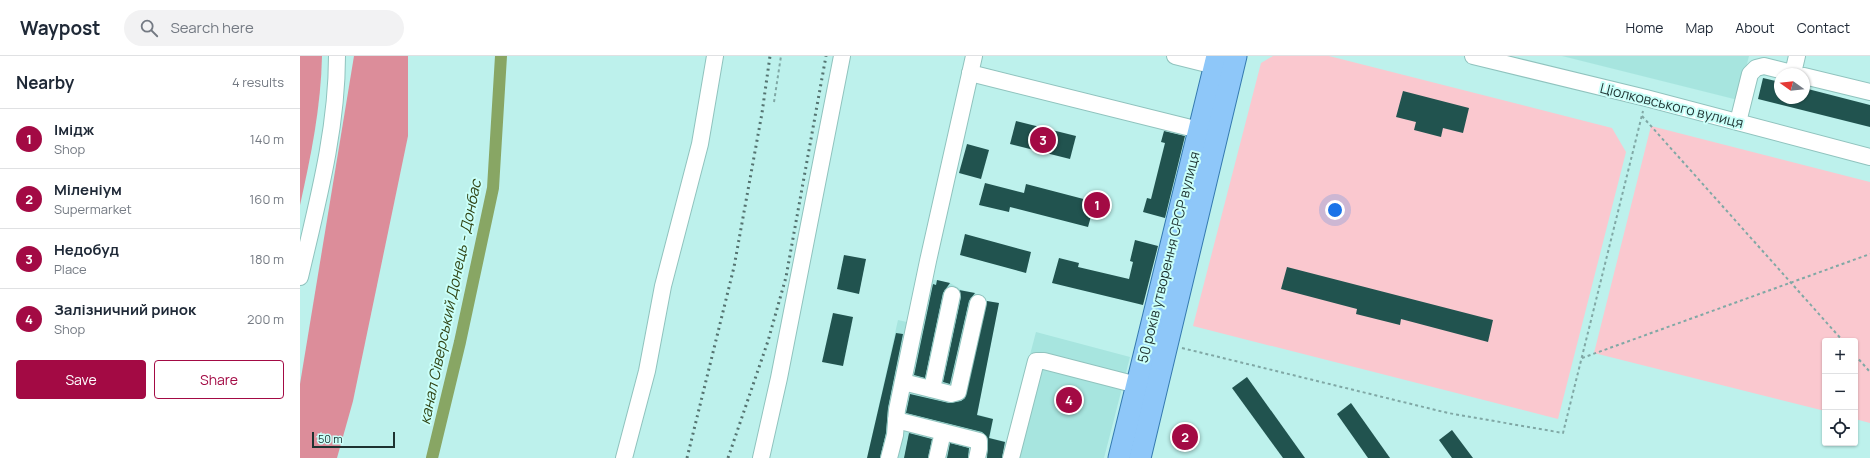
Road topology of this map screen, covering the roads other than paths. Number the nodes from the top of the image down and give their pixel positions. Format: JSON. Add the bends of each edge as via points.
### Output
{"nodes":[{"id":1,"x":337,"y":56,"type":"edge"},
{"id":2,"x":715,"y":56,"type":"edge"},
{"id":3,"x":842,"y":56,"type":"edge"},
{"id":4,"x":974,"y":56,"type":"edge"},
{"id":5,"x":1175,"y":56,"type":"edge"},
{"id":6,"x":1236,"y":56,"type":"edge"},
{"id":7,"x":1473,"y":56,"type":"edge"},
{"id":8,"x":1797,"y":56,"type":"edge"},
{"id":9,"x":1216,"y":61,"type":"edge"},
{"id":10,"x":1520,"y":62,"type":"edge"},
{"id":11,"x":1774,"y":68,"type":"edge"},
{"id":12,"x":1798,"y":68,"type":"edge"},
{"id":13,"x":970,"y":73,"type":"junction"},
{"id":14,"x":1810,"y":77,"type":"edge"},
{"id":15,"x":1870,"y":92,"type":"edge"},
{"id":16,"x":1738,"y":122,"type":"junction"},
{"id":17,"x":1199,"y":130,"type":"junction"},
{"id":18,"x":1870,"y":157,"type":"edge"},
{"id":19,"x":300,"y":277,"type":"edge"},
{"id":20,"x":952,"y":295,"type":"dead end"},
{"id":21,"x":978,"y":303,"type":"dead end"},
{"id":22,"x":903,"y":382,"type":"junction"},
{"id":23,"x":1137,"y":385,"type":"junction"},
{"id":24,"x":932,"y":389,"type":"junction"},
{"id":25,"x":896,"y":420,"type":"junction"},
{"id":26,"x":944,"y":432,"type":"junction"},
{"id":27,"x":624,"y":458,"type":"edge"},
{"id":28,"x":761,"y":458,"type":"edge"},
{"id":29,"x":889,"y":458,"type":"edge"},
{"id":30,"x":937,"y":458,"type":"edge"},
{"id":31,"x":977,"y":458,"type":"edge"},
{"id":32,"x":1011,"y":458,"type":"edge"},
{"id":33,"x":1119,"y":458,"type":"edge"},
{"id":34,"x":1140,"y":458,"type":"edge"}],
"edges":[{"from":1,"to":19,"type":"street","via":[[337,86],[328,155]]},
{"from":2,"to":27,"type":"street","via":[[700,144],[663,286],[647,370]]},
{"from":3,"to":28,"type":"street","via":[[780,378]]},
{"from":4,"to":13,"type":"street"},
{"from":5,"to":9,"type":"street"},
{"from":6,"to":34,"type":"main road","name":"50 років утворення СРСР вулиця"},
{"from":7,"to":10,"type":"street","name":"Ціолковського вулиця"},
{"from":8,"to":12,"type":"street"},
{"from":9,"to":17,"type":"main road","name":"50 років утворення СРСР вулиця"},
{"from":10,"to":16,"type":"street","name":"Ціолковського вулиця"},
{"from":11,"to":16,"type":"street","via":[[1764,66],[1756,68],[1750,74]]},
{"from":13,"to":17,"type":"street"},
{"from":13,"to":22,"type":"street"},
{"from":14,"to":15,"type":"street"},
{"from":16,"to":18,"type":"street","name":"Ціолковського вулиця"},
{"from":17,"to":23,"type":"main road","name":"50 років утворення СРСР вулиця"},
{"from":20,"to":24,"type":"street"},
{"from":21,"to":24,"type":"street","via":[[958,392],[951,394]]},
{"from":22,"to":24,"type":"street"},
{"from":22,"to":25,"type":"street"},
{"from":23,"to":32,"type":"street","via":[[1036,361]]},
{"from":23,"to":33,"type":"main road","name":"50 років утворення СРСР вулиця"},
{"from":25,"to":26,"type":"street"},
{"from":25,"to":29,"type":"street"},
{"from":26,"to":30,"type":"street"},
{"from":26,"to":31,"type":"street","via":[[978,441]]}]}
